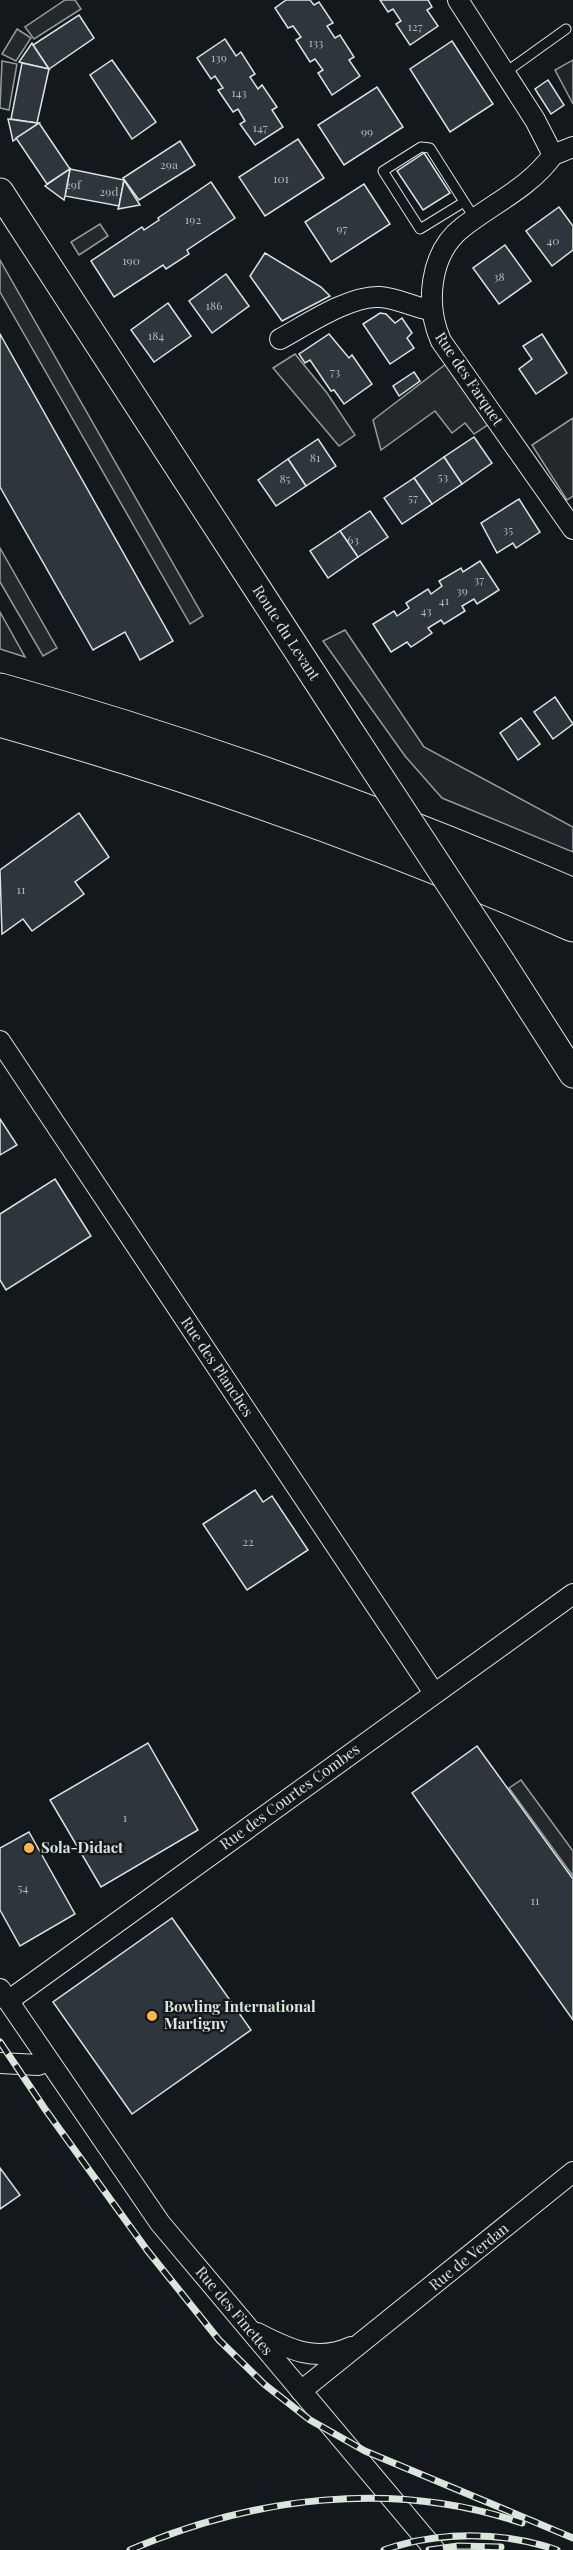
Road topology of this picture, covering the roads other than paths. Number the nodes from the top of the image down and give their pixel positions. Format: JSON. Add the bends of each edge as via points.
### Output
{"nodes":[{"id":1,"x":458,"y":0,"type":"edge"},
{"id":2,"x":566,"y":29,"type":"dead end"},
{"id":3,"x":506,"y":72,"type":"junction"},
{"id":4,"x":573,"y":147,"type":"edge"},
{"id":5,"x":553,"y":155,"type":"junction"},
{"id":6,"x":0,"y":192,"type":"edge"},
{"id":7,"x":464,"y":202,"type":"junction"},
{"id":8,"x":475,"y":219,"type":"junction"},
{"id":9,"x":430,"y":309,"type":"junction"},
{"id":10,"x":280,"y":339,"type":"dead end"},
{"id":11,"x":573,"y":529,"type":"edge"},
{"id":12,"x":0,"y":690,"type":"edge"},
{"id":13,"x":0,"y":720,"type":"edge"},
{"id":14,"x":573,"y":895,"type":"edge"},
{"id":15,"x":573,"y":925,"type":"edge"},
{"id":16,"x":0,"y":1041,"type":"edge"},
{"id":17,"x":573,"y":1074,"type":"edge"},
{"id":18,"x":573,"y":1594,"type":"edge"},
{"id":19,"x":434,"y":1693,"type":"junction"},
{"id":20,"x":4,"y":1995,"type":"edge"},
{"id":21,"x":48,"y":2061,"type":"junction"},
{"id":22,"x":0,"y":2063,"type":"edge"},
{"id":23,"x":573,"y":2172,"type":"edge"},
{"id":24,"x":251,"y":2330,"type":"junction"},
{"id":25,"x":364,"y":2341,"type":"junction"},
{"id":26,"x":301,"y":2391,"type":"junction"},
{"id":27,"x":435,"y":2550,"type":"edge"}],
"edges":[{"from":1,"to":3,"type":"street"},
{"from":2,"to":3,"type":"lane"},
{"from":3,"to":5,"type":"street"},
{"from":4,"to":5,"type":"street"},
{"from":5,"to":8,"type":"street","name":"Rue des Farquet","via":[[527,185]]},
{"from":6,"to":17,"type":"street","name":"Route du Levant","bridge":true},
{"from":7,"to":7,"type":"lane","via":[[430,148],[421,147],[383,171],[420,229]]},
{"from":7,"to":8,"type":"lane"},
{"from":8,"to":9,"type":"street","name":"Rue des Farquet","via":[[462,228],[444,252],[431,285]]},
{"from":9,"to":10,"type":"street","via":[[370,297],[344,305]]},
{"from":9,"to":11,"type":"street","name":"Rue des Farquet","via":[[441,341]]},
{"from":12,"to":14,"type":"highway","via":[[161,738],[303,787]]},
{"from":13,"to":15,"type":"highway","via":[[138,760],[292,813]]},
{"from":16,"to":19,"type":"street","name":"Rue des Planches"},
{"from":18,"to":19,"type":"street","name":"Rue des Courtes Combes"},
{"from":19,"to":20,"type":"street","name":"Rue des Courtes Combes"},
{"from":20,"to":21,"type":"street","name":"Rue des Finettes"},
{"from":21,"to":22,"type":"street","via":[[38,2065]]},
{"from":21,"to":24,"type":"street","name":"Rue des Finettes","via":[[160,2223]]},
{"from":23,"to":25,"type":"street","name":"Rue de Verdan"},
{"from":24,"to":25,"type":"street","name":"Rue de Verdan","via":[[304,2354],[338,2352]]},
{"from":24,"to":26,"type":"street","name":"Rue des Finettes"},
{"from":25,"to":26,"type":"street","name":"Rue de Verdan"},
{"from":26,"to":27,"type":"street","name":"Rue des Finettes"}]}
